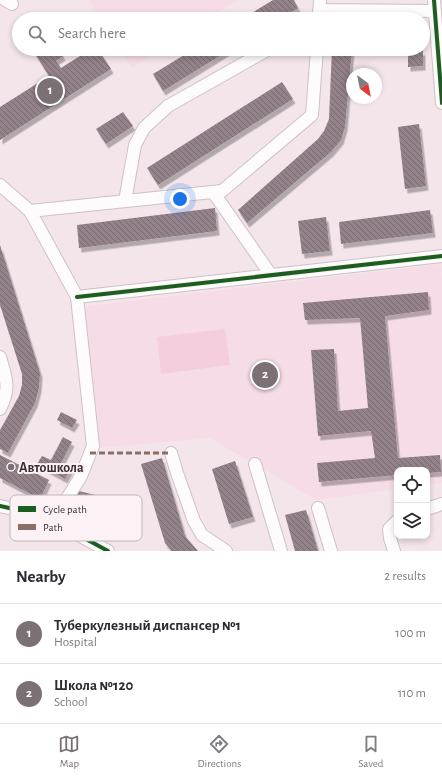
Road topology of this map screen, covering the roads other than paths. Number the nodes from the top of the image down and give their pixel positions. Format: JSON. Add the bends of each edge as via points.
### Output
{"nodes":[{"id":1,"x":434,"y":6,"type":"edge"},
{"id":2,"x":319,"y":10,"type":"edge"},
{"id":3,"x":257,"y":56,"type":"edge"},
{"id":4,"x":316,"y":56,"type":"edge"},
{"id":5,"x":442,"y":103,"type":"edge"},
{"id":6,"x":0,"y":185,"type":"edge"},
{"id":7,"x":213,"y":192,"type":"junction"},
{"id":8,"x":125,"y":201,"type":"junction"},
{"id":9,"x":30,"y":211,"type":"junction"},
{"id":10,"x":442,"y":256,"type":"edge"},
{"id":11,"x":271,"y":275,"type":"junction"},
{"id":12,"x":76,"y":297,"type":"junction"},
{"id":13,"x":0,"y":357,"type":"edge"},
{"id":14,"x":0,"y":410,"type":"edge"},
{"id":15,"x":171,"y":453,"type":"dead end"},
{"id":16,"x":255,"y":464,"type":"dead end"},
{"id":17,"x":69,"y":495,"type":"edge"},
{"id":18,"x":442,"y":504,"type":"edge"},
{"id":19,"x":0,"y":506,"type":"edge"},
{"id":20,"x":10,"y":508,"type":"edge"},
{"id":21,"x":318,"y":508,"type":"dead end"},
{"id":22,"x":430,"y":508,"type":"edge"},
{"id":23,"x":394,"y":524,"type":"edge"},
{"id":24,"x":90,"y":541,"type":"edge"},
{"id":25,"x":108,"y":551,"type":"edge"},
{"id":26,"x":226,"y":551,"type":"edge"},
{"id":27,"x":281,"y":551,"type":"edge"},
{"id":28,"x":331,"y":551,"type":"edge"},
{"id":29,"x":394,"y":551,"type":"edge"}],
"edges":[{"from":1,"to":2,"type":"street"},
{"from":1,"to":5,"type":"street"},
{"from":3,"to":8,"type":"street","via":[[168,106],[144,128],[135,145]]},
{"from":4,"to":7,"type":"street","via":[[312,115],[222,191]]},
{"from":6,"to":9,"type":"street"},
{"from":7,"to":8,"type":"street"},
{"from":7,"to":11,"type":"street"},
{"from":8,"to":9,"type":"street"},
{"from":9,"to":12,"type":"street"},
{"from":10,"to":11,"type":"street"},
{"from":11,"to":12,"type":"street"},
{"from":12,"to":17,"type":"street","via":[[93,446],[81,476]]},
{"from":13,"to":14,"type":"street","via":[[7,381]]},
{"from":15,"to":26,"type":"street","via":[[194,521],[202,535]]},
{"from":16,"to":27,"type":"street"},
{"from":18,"to":22,"type":"street"},
{"from":19,"to":20,"type":"street"},
{"from":21,"to":28,"type":"street"},
{"from":23,"to":29,"type":"street","via":[[389,528]]},
{"from":24,"to":25,"type":"street"}]}
